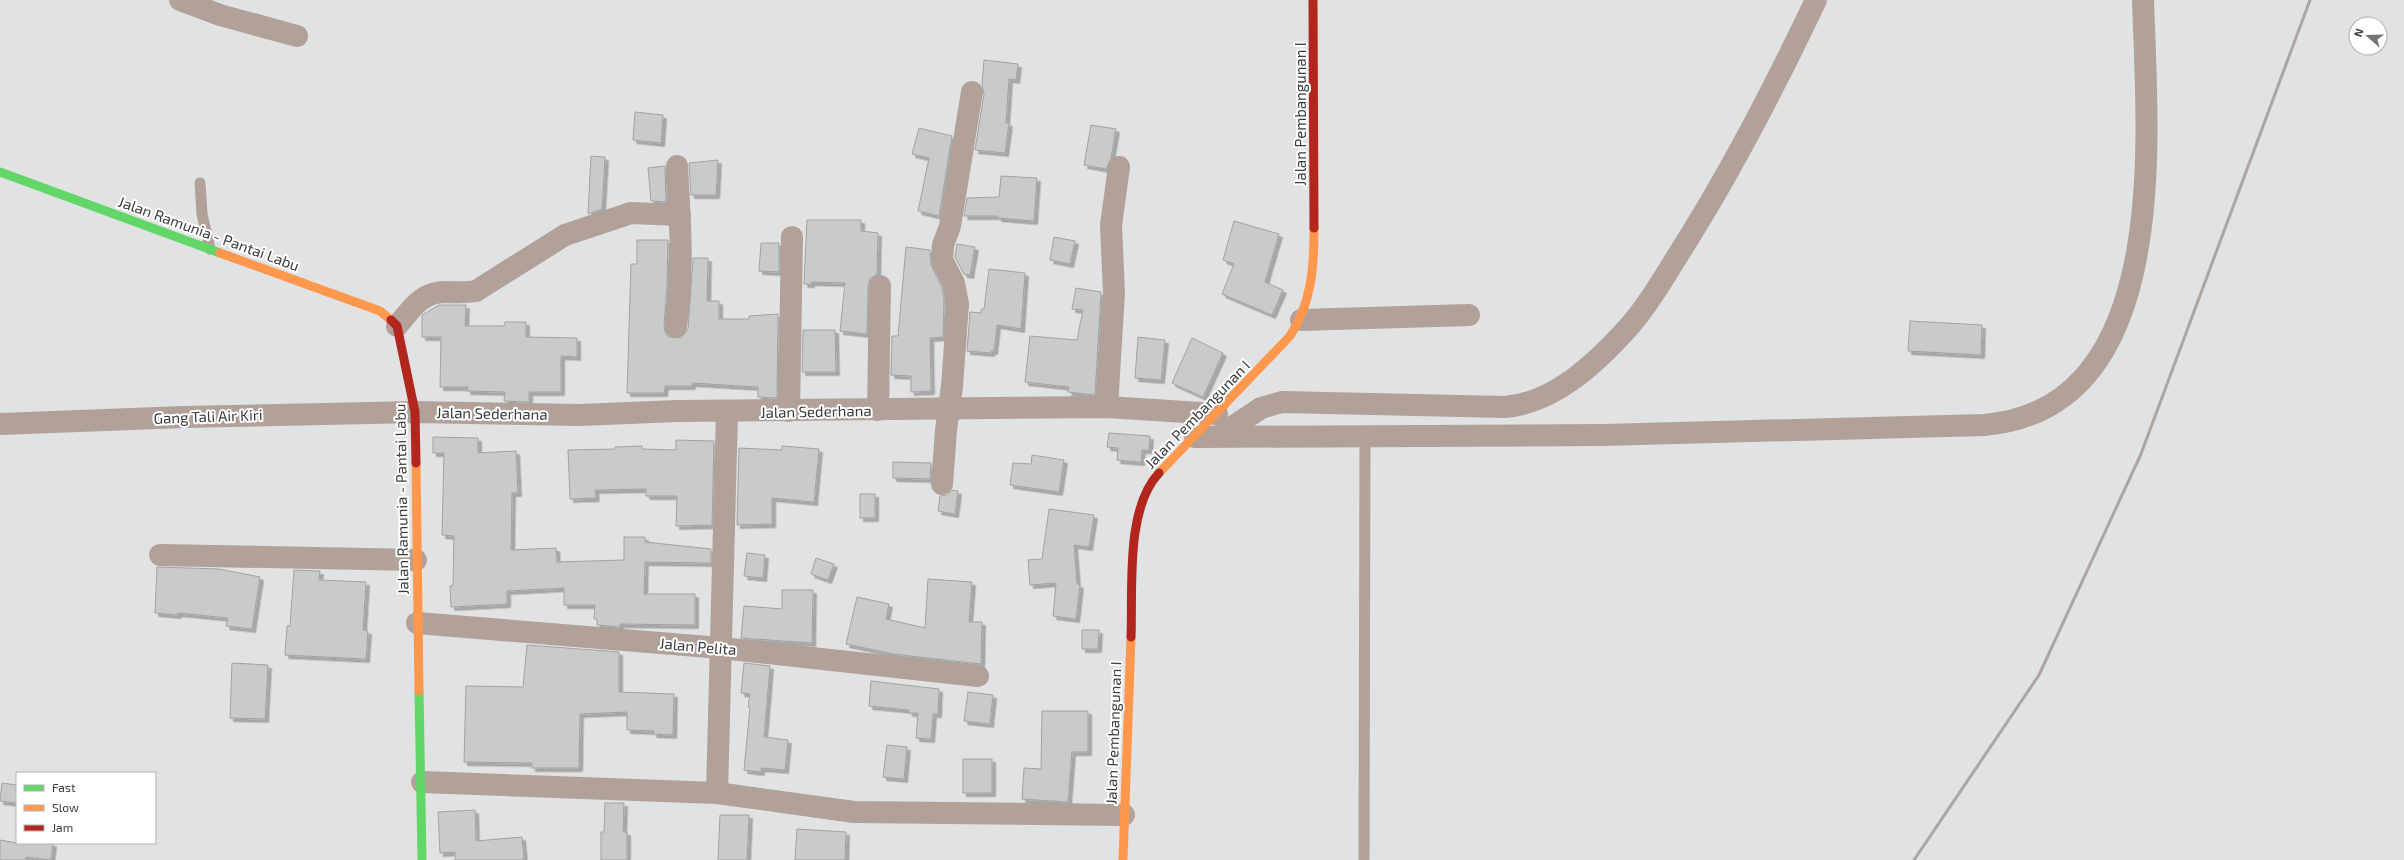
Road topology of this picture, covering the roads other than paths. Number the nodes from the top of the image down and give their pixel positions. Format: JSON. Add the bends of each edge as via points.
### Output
{"nodes":[{"id":1,"x":180,"y":0,"type":"edge"},
{"id":2,"x":1313,"y":0,"type":"edge"},
{"id":3,"x":1816,"y":0,"type":"edge"},
{"id":4,"x":2143,"y":0,"type":"edge"},
{"id":5,"x":223,"y":7,"type":"edge"},
{"id":6,"x":297,"y":36,"type":"dead end"},
{"id":7,"x":972,"y":92,"type":"dead end"},
{"id":8,"x":676,"y":166,"type":"dead end"},
{"id":9,"x":1119,"y":167,"type":"dead end"},
{"id":10,"x":0,"y":172,"type":"edge"},
{"id":11,"x":200,"y":182,"type":"dead end"},
{"id":12,"x":680,"y":215,"type":"junction"},
{"id":13,"x":792,"y":237,"type":"dead end"},
{"id":14,"x":210,"y":249,"type":"junction"},
{"id":15,"x":880,"y":286,"type":"dead end"},
{"id":16,"x":1469,"y":315,"type":"dead end"},
{"id":17,"x":1301,"y":320,"type":"junction"},
{"id":18,"x":397,"y":326,"type":"junction"},
{"id":19,"x":676,"y":327,"type":"dead end"},
{"id":20,"x":1107,"y":407,"type":"junction"},
{"id":21,"x":949,"y":409,"type":"junction"},
{"id":22,"x":878,"y":410,"type":"junction"},
{"id":23,"x":415,"y":412,"type":"junction"},
{"id":24,"x":727,"y":412,"type":"junction"},
{"id":25,"x":789,"y":412,"type":"junction"},
{"id":26,"x":1217,"y":414,"type":"junction"},
{"id":27,"x":0,"y":424,"type":"edge"},
{"id":28,"x":1365,"y":435,"type":"junction"},
{"id":29,"x":1219,"y":436,"type":"junction"},
{"id":30,"x":1195,"y":437,"type":"junction"},
{"id":31,"x":942,"y":484,"type":"dead end"},
{"id":32,"x":160,"y":555,"type":"dead end"},
{"id":33,"x":416,"y":560,"type":"junction"},
{"id":34,"x":418,"y":623,"type":"junction"},
{"id":35,"x":721,"y":648,"type":"junction"},
{"id":36,"x":978,"y":676,"type":"dead end"},
{"id":37,"x":422,"y":782,"type":"junction"},
{"id":38,"x":718,"y":793,"type":"junction"},
{"id":39,"x":1124,"y":816,"type":"junction"},
{"id":40,"x":422,"y":860,"type":"edge"},
{"id":41,"x":1123,"y":860,"type":"edge"},
{"id":42,"x":1364,"y":860,"type":"edge"}],
"edges":[{"from":1,"to":5,"type":"street"},
{"from":2,"to":17,"type":"main road","name":"Jalan Pembangunan I","via":[[1314,256],[1312,285]]},
{"from":3,"to":29,"type":"street","via":[[1728,175],[1668,271],[1628,328],[1579,374],[1543,397],[1519,406],[1282,402],[1262,408]]},
{"from":4,"to":28,"type":"street","via":[[2146,186],[2141,231],[2130,283],[2116,325],[2102,355],[2070,394],[2047,409],[2010,423],[1984,425],[1603,435]]},
{"from":5,"to":6,"type":"street"},
{"from":7,"to":21,"type":"street","via":[[950,226],[942,245],[942,260],[954,283],[958,304]]},
{"from":8,"to":12,"type":"street"},
{"from":9,"to":20,"type":"street","via":[[1111,225],[1114,293]]},
{"from":10,"to":14,"type":"main road","name":"Jalan Ramunia - Pantai Labu"},
{"from":11,"to":14,"type":"lane","via":[[202,214]]},
{"from":12,"to":18,"type":"street","via":[[631,213],[565,235],[476,291],[427,295],[415,303]]},
{"from":12,"to":19,"type":"street","via":[[679,310]]},
{"from":13,"to":25,"type":"street"},
{"from":14,"to":18,"type":"main road","name":"Jalan Ramunia - Pantai Labu","via":[[380,311]]},
{"from":15,"to":22,"type":"street"},
{"from":16,"to":17,"type":"street"},
{"from":17,"to":26,"type":"main road","name":"Jalan Pembangunan I","via":[[1290,336]]},
{"from":18,"to":23,"type":"main road","name":"Jalan Ramunia - Pantai Labu"},
{"from":20,"to":21,"type":"street","name":"Jalan Sederhana"},
{"from":20,"to":26,"type":"street","name":"Jalan Sederhana"},
{"from":21,"to":22,"type":"street","name":"Jalan Sederhana"},
{"from":21,"to":31,"type":"street"},
{"from":22,"to":25,"type":"street","name":"Jalan Sederhana"},
{"from":23,"to":24,"type":"street","name":"Jalan Sederhana","via":[[580,415]]},
{"from":23,"to":27,"type":"street","name":"Gang Tali Air Kiri","via":[[184,416]]},
{"from":23,"to":33,"type":"main road","name":"Jalan Ramunia - Pantai Labu"},
{"from":24,"to":25,"type":"street","name":"Jalan Sederhana"},
{"from":24,"to":35,"type":"street"},
{"from":26,"to":30,"type":"main road","name":"Jalan Pembangunan I"},
{"from":28,"to":29,"type":"street"},
{"from":28,"to":42,"type":"lane"},
{"from":29,"to":30,"type":"street"},
{"from":30,"to":39,"type":"main road","name":"Jalan Pembangunan I","via":[[1150,483],[1143,496],[1135,527]]},
{"from":32,"to":33,"type":"street"},
{"from":33,"to":34,"type":"main road","name":"Jalan Ramunia - Pantai Labu"},
{"from":34,"to":35,"type":"street","name":"Jalan Pelita"},
{"from":34,"to":37,"type":"main road","name":"Jalan Ramunia - Pantai Labu"},
{"from":35,"to":36,"type":"street","name":"Jalan Pelita"},
{"from":35,"to":38,"type":"street"},
{"from":37,"to":38,"type":"street"},
{"from":37,"to":40,"type":"main road","name":"Jalan Ramunia - Pantai Labu"},
{"from":38,"to":39,"type":"street","via":[[854,812]]},
{"from":39,"to":41,"type":"main road","name":"Jalan Pembangunan I"}]}
